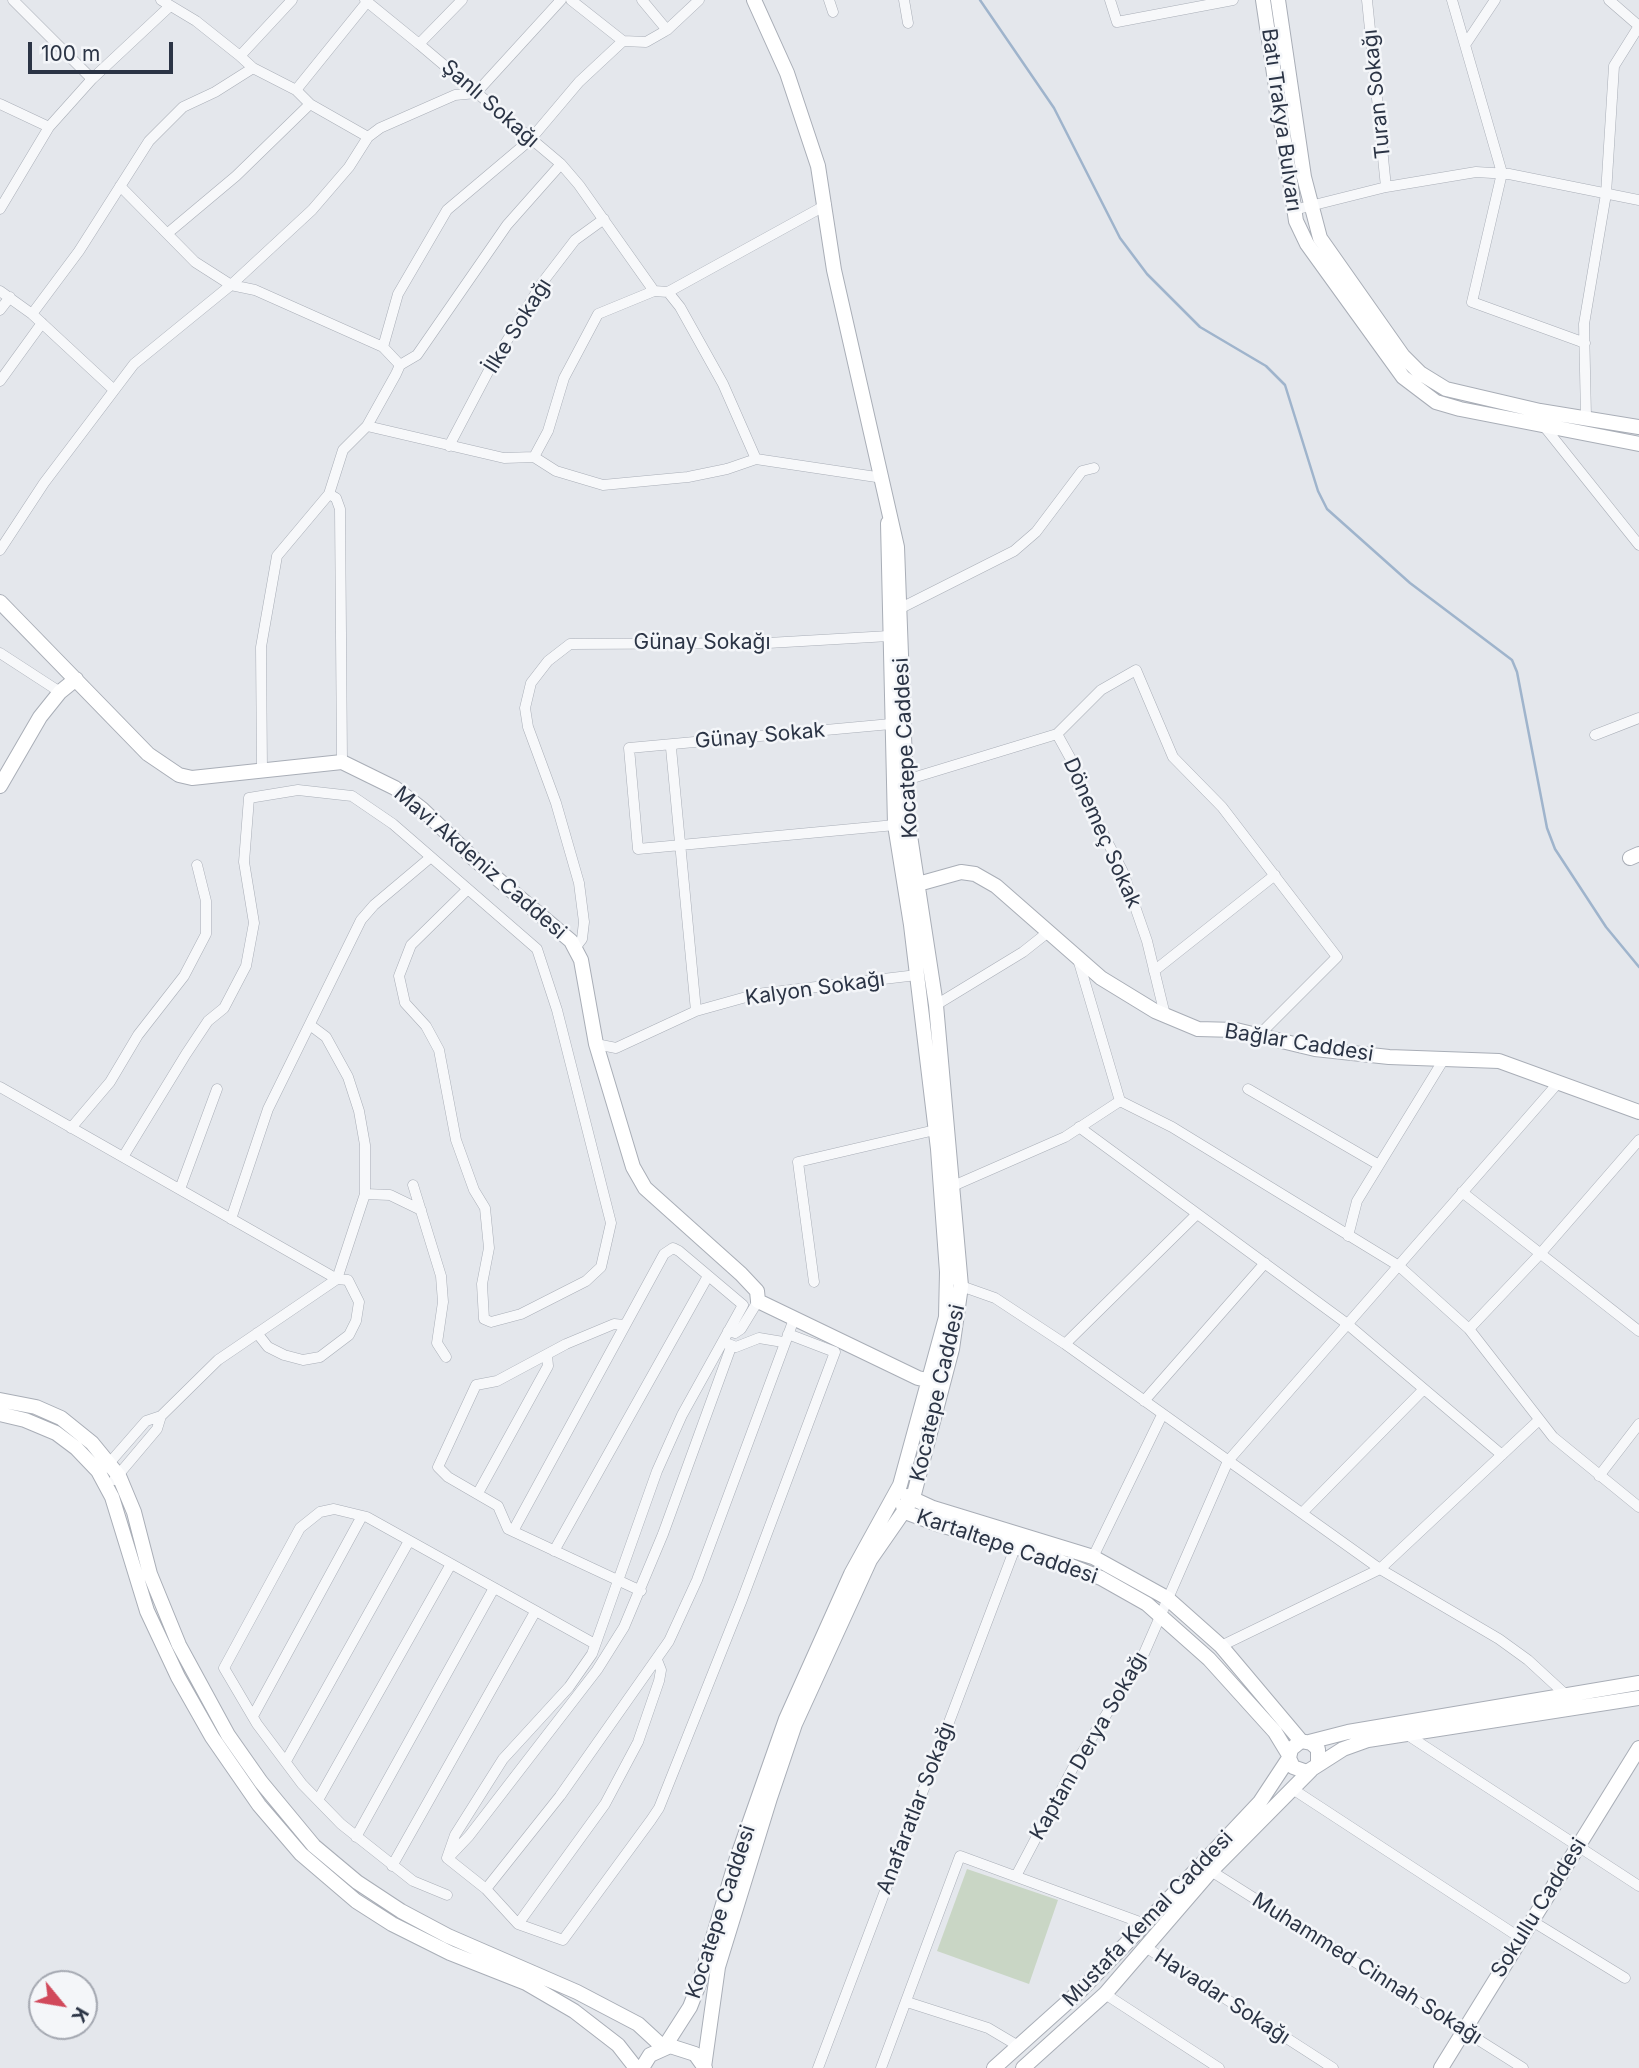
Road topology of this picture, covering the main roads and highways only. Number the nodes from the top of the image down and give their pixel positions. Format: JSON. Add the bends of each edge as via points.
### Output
{"nodes":[{"id":1,"x":743,"y":0,"type":"edge"},
{"id":2,"x":754,"y":0,"type":"edge"},
{"id":3,"x":1263,"y":0,"type":"edge"},
{"id":4,"x":1278,"y":0,"type":"edge"},
{"id":5,"x":765,"y":26,"type":"junction"},
{"id":6,"x":1639,"y":427,"type":"edge"},
{"id":7,"x":1639,"y":444,"type":"edge"},
{"id":8,"x":888,"y":512,"type":"junction"},
{"id":9,"x":0,"y":602,"type":"edge"},
{"id":10,"x":76,"y":679,"type":"junction"},
{"id":11,"x":0,"y":786,"type":"edge"},
{"id":12,"x":912,"y":885,"type":"junction"},
{"id":13,"x":1639,"y":1112,"type":"edge"},
{"id":14,"x":935,"y":1382,"type":"junction"},
{"id":15,"x":0,"y":1400,"type":"edge"},
{"id":16,"x":0,"y":1414,"type":"edge"},
{"id":17,"x":105,"y":1474,"type":"junction"},
{"id":18,"x":897,"y":1492,"type":"junction"},
{"id":19,"x":913,"y":1499,"type":"junction"},
{"id":20,"x":905,"y":1512,"type":"junction"},
{"id":21,"x":1639,"y":1683,"type":"edge"},
{"id":22,"x":1639,"y":1698,"type":"edge"},
{"id":23,"x":1305,"y":1742,"type":"junction"},
{"id":24,"x":1639,"y":1748,"type":"edge"},
{"id":25,"x":1289,"y":1757,"type":"junction"},
{"id":26,"x":1315,"y":1767,"type":"junction"},
{"id":27,"x":638,"y":2024,"type":"junction"},
{"id":28,"x":678,"y":2025,"type":"junction"},
{"id":29,"x":664,"y":2047,"type":"junction"},
{"id":30,"x":636,"y":2068,"type":"edge"},
{"id":31,"x":642,"y":2068,"type":"edge"},
{"id":32,"x":704,"y":2068,"type":"edge"},
{"id":33,"x":994,"y":2068,"type":"edge"},
{"id":34,"x":1023,"y":2068,"type":"edge"},
{"id":35,"x":1441,"y":2068,"type":"edge"}],
"edges":[{"from":1,"to":5,"type":"main road","name":"Kocatepe Caddesi"},
{"from":2,"to":5,"type":"main road","name":"Kocatepe Caddesi"},
{"from":3,"to":7,"type":"main road","name":"Batı Trakya Bulvarı","via":[[1294,210],[1307,244],[1370,334],[1416,389],[1436,402],[1460,409]]},
{"from":4,"to":6,"type":"main road","name":"Batı Trakya Bulvarı","via":[[1309,205],[1320,238],[1403,356],[1447,389],[1540,411]]},
{"from":5,"to":8,"type":"main road","name":"Kocatepe Caddesi","via":[[796,98],[818,166],[834,270]]},
{"from":8,"to":12,"type":"main road","name":"Kocatepe Caddesi","via":[[897,547]]},
{"from":8,"to":12,"type":"main road","name":"Kocatepe Caddesi","via":[[895,825]]},
{"from":9,"to":10,"type":"main road"},
{"from":10,"to":11,"type":"main road","via":[[40,717]]},
{"from":10,"to":14,"type":"main road","name":"Mavi Akdeniz Caddesi","via":[[148,754],[179,775],[192,778],[342,762],[413,802],[575,947],[596,1044],[633,1167],[645,1188],[741,1274],[757,1291],[758,1301]]},
{"from":12,"to":13,"type":"main road","name":"Bağlar Caddesi","via":[[961,872],[975,874],[996,886],[1101,978],[1198,1029],[1236,1030],[1315,1049],[1499,1061]]},
{"from":12,"to":14,"type":"main road","name":"Kocatepe Caddesi","via":[[948,1292]]},
{"from":12,"to":14,"type":"main road","name":"Kocatepe Caddesi","via":[[936,1005],[961,1286],[956,1330]]},
{"from":14,"to":18,"type":"main road","name":"Kocatepe Caddesi"},
{"from":14,"to":19,"type":"main road","name":"Kocatepe Caddesi"},
{"from":15,"to":17,"type":"main road","via":[[61,1418],[92,1443]]},
{"from":16,"to":17,"type":"main road","via":[[56,1433]]},
{"from":17,"to":27,"type":"main road","via":[[119,1476],[150,1574],[179,1645],[228,1735],[314,1846],[367,1890],[409,1916]]},
{"from":17,"to":30,"type":"main road","via":[[138,1587],[168,1658],[212,1737],[279,1830],[314,1868],[377,1915],[419,1939],[542,1991],[603,2031]]},
{"from":18,"to":19,"type":"main road","name":"Kartaltepe Caddesi"},
{"from":18,"to":20,"type":"main road"},
{"from":18,"to":28,"type":"main road","name":"Kocatepe Caddesi","via":[[851,1574],[786,1719],[699,1984]]},
{"from":19,"to":20,"type":"main road","name":"Kocatepe Caddesi"},
{"from":19,"to":23,"type":"main road","name":"Kartaltepe Caddesi","via":[[1093,1556],[1167,1598],[1221,1646]]},
{"from":20,"to":25,"type":"main road","name":"Kartaltepe Caddesi","via":[[1046,1556],[1101,1578],[1160,1614],[1209,1659],[1275,1732]]},
{"from":20,"to":32,"type":"main road","name":"Kocatepe Caddesi","via":[[870,1560],[795,1724],[718,1967]]},
{"from":21,"to":23,"type":"main road"},
{"from":22,"to":26,"type":"main road","name":"Mustafa Kemal Caddesi","via":[[1354,1744]]},
{"from":23,"to":25,"type":"main road","via":[[1293,1745]]},
{"from":23,"to":26,"type":"main road","via":[[1318,1749]]},
{"from":24,"to":35,"type":"main road","name":"Sokullu Caddesi"},
{"from":25,"to":26,"type":"main road","via":[[1297,1770]]},
{"from":25,"to":33,"type":"main road","name":"Mustafa Kemal Caddesi","via":[[1260,1802],[1145,1924]]},
{"from":26,"to":34,"type":"main road","name":"Mustafa Kemal Caddesi","via":[[1211,1871],[1105,1994]]},
{"from":27,"to":28,"type":"main road","via":[[652,2028]]},
{"from":27,"to":29,"type":"main road"},
{"from":28,"to":29,"type":"main road","name":"Kocatepe Caddesi"},
{"from":29,"to":31,"type":"main road","name":"Kocatepe Caddesi","via":[[650,2055]]},
{"from":29,"to":32,"type":"main road","via":[[685,2048]]}]}
